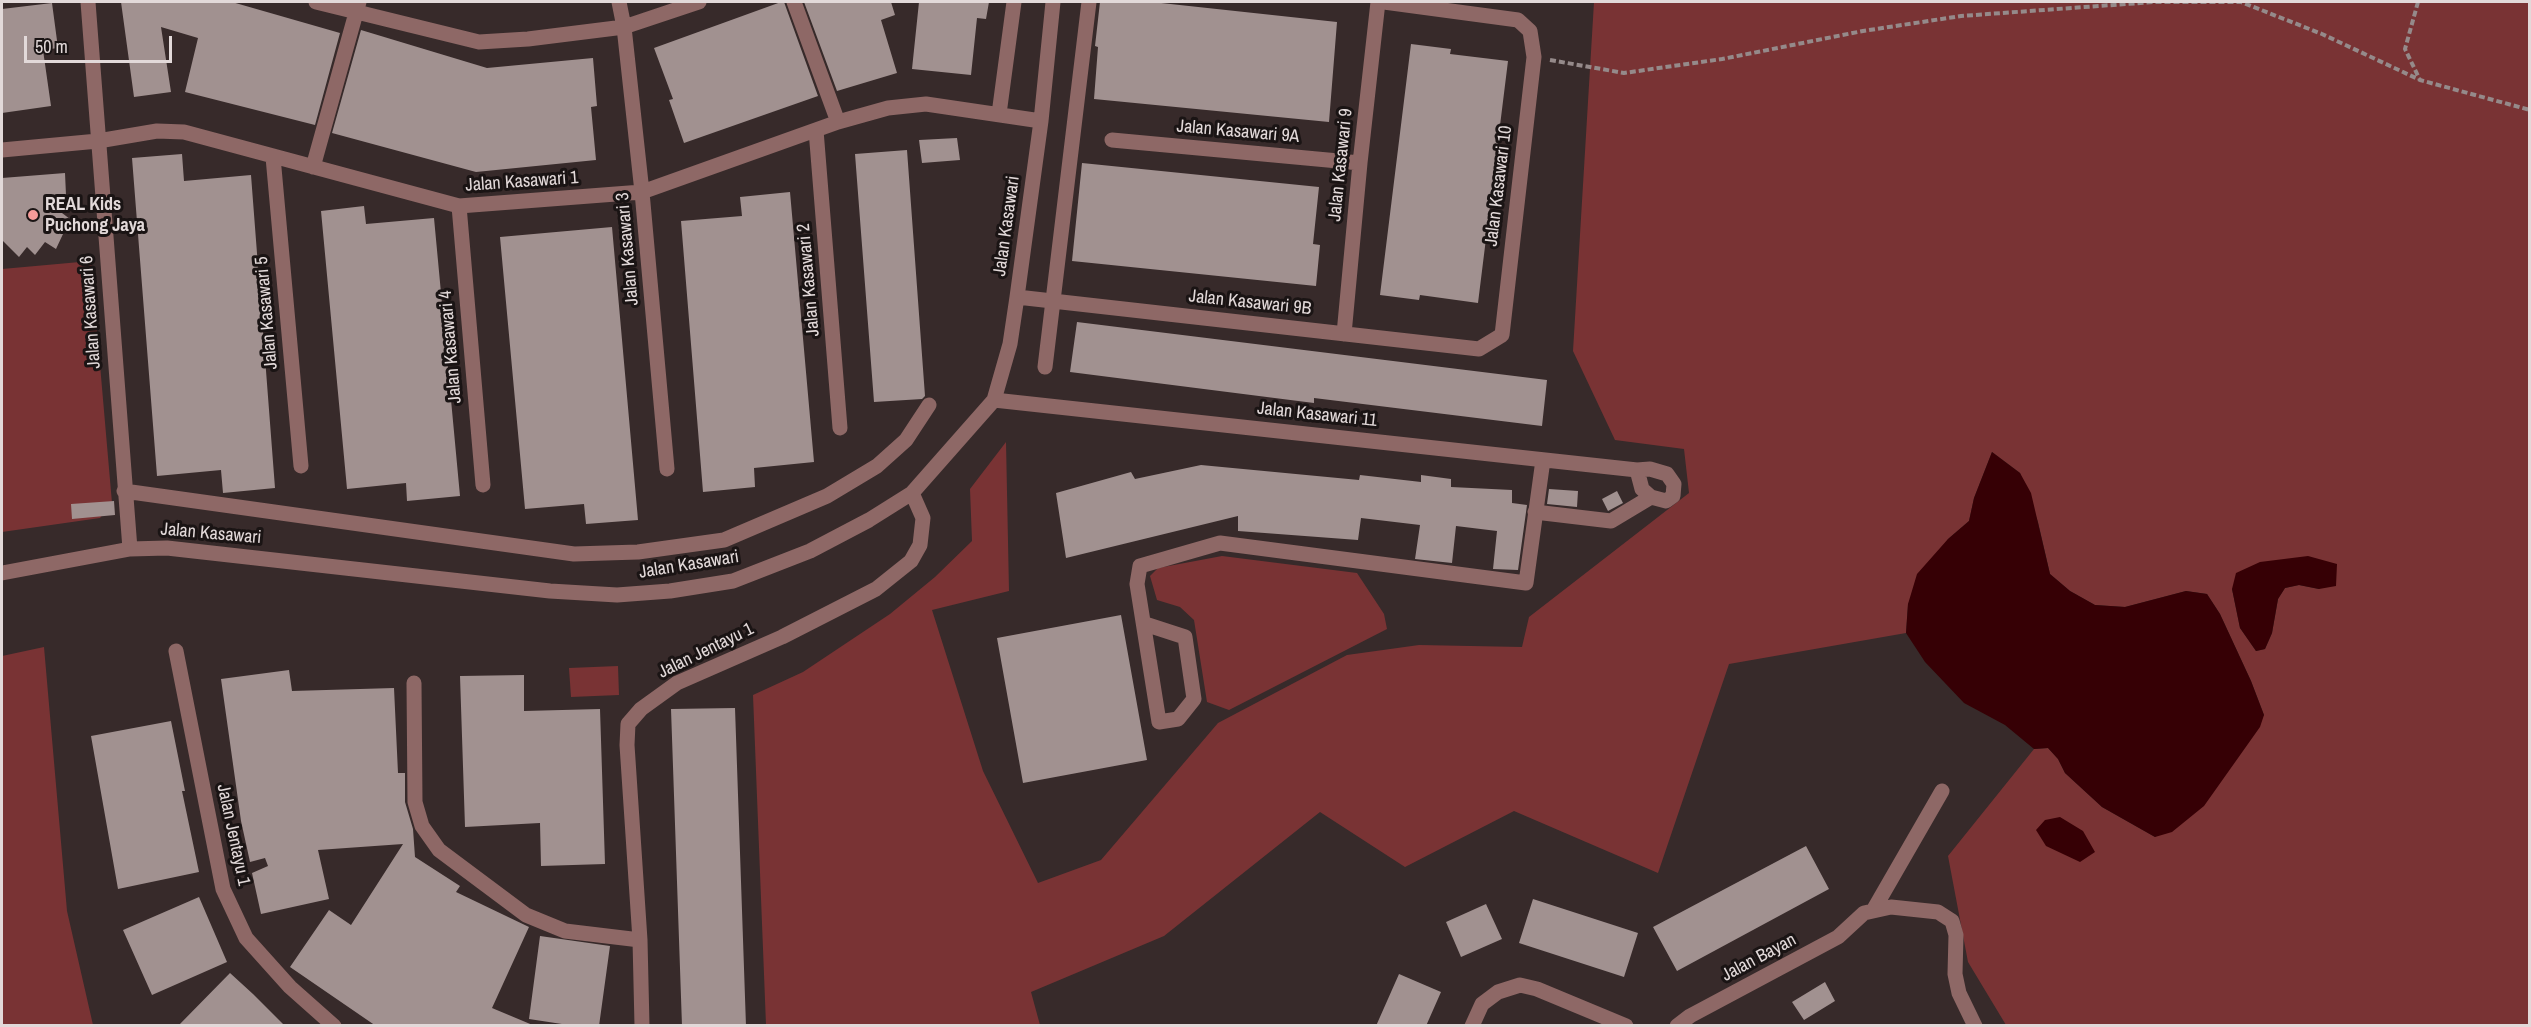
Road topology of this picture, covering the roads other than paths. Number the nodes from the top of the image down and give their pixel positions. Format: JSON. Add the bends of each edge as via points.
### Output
{"nodes":[{"id":1,"x":88,"y":2,"type":"edge"},
{"id":2,"x":316,"y":2,"type":"edge"},
{"id":3,"x":619,"y":2,"type":"edge"},
{"id":4,"x":699,"y":2,"type":"edge"},
{"id":5,"x":794,"y":2,"type":"edge"},
{"id":6,"x":1014,"y":2,"type":"edge"},
{"id":7,"x":1053,"y":2,"type":"edge"},
{"id":8,"x":1089,"y":2,"type":"edge"},
{"id":9,"x":1378,"y":2,"type":"edge"},
{"id":10,"x":1384,"y":2,"type":"edge"},
{"id":11,"x":358,"y":7,"type":"edge"},
{"id":12,"x":624,"y":27,"type":"junction"},
{"id":13,"x":999,"y":114,"type":"junction"},
{"id":14,"x":1041,"y":121,"type":"junction"},
{"id":15,"x":838,"y":122,"type":"junction"},
{"id":16,"x":816,"y":130,"type":"junction"},
{"id":17,"x":1112,"y":140,"type":"dead end"},
{"id":18,"x":98,"y":141,"type":"junction"},
{"id":19,"x":2,"y":150,"type":"edge"},
{"id":20,"x":273,"y":157,"type":"junction"},
{"id":21,"x":1360,"y":164,"type":"junction"},
{"id":22,"x":314,"y":167,"type":"junction"},
{"id":23,"x":642,"y":192,"type":"junction"},
{"id":24,"x":459,"y":206,"type":"junction"},
{"id":25,"x":1017,"y":297,"type":"junction"},
{"id":26,"x":1054,"y":301,"type":"junction"},
{"id":27,"x":1344,"y":333,"type":"junction"},
{"id":28,"x":1479,"y":349,"type":"joint"},
{"id":29,"x":1045,"y":367,"type":"dead end"},
{"id":30,"x":994,"y":400,"type":"junction"},
{"id":31,"x":929,"y":405,"type":"dead end"},
{"id":32,"x":840,"y":428,"type":"dead end"},
{"id":33,"x":1543,"y":460,"type":"junction"},
{"id":34,"x":301,"y":466,"type":"dead end"},
{"id":35,"x":668,"y":469,"type":"dead end"},
{"id":36,"x":1637,"y":470,"type":"junction"},
{"id":37,"x":483,"y":485,"type":"dead end"},
{"id":38,"x":124,"y":491,"type":"junction"},
{"id":39,"x":912,"y":493,"type":"junction"},
{"id":40,"x":1651,"y":497,"type":"junction"},
{"id":41,"x":1535,"y":512,"type":"junction"},
{"id":42,"x":130,"y":549,"type":"junction"},
{"id":43,"x":2,"y":573,"type":"edge"},
{"id":44,"x":1145,"y":624,"type":"junction"},
{"id":45,"x":176,"y":651,"type":"dead end"},
{"id":46,"x":414,"y":683,"type":"dead end"},
{"id":47,"x":1942,"y":791,"type":"dead end"},
{"id":48,"x":1874,"y":909,"type":"junction"},
{"id":49,"x":640,"y":940,"type":"junction"},
{"id":50,"x":334,"y":1026,"type":"edge"},
{"id":51,"x":642,"y":1026,"type":"edge"},
{"id":52,"x":1472,"y":1026,"type":"edge"},
{"id":53,"x":1626,"y":1026,"type":"edge"},
{"id":54,"x":1677,"y":1026,"type":"edge"},
{"id":55,"x":1975,"y":1026,"type":"edge"}],
"edges":[{"from":1,"to":18,"type":"street","name":"Jalan Kasawari 6"},
{"from":2,"to":11,"type":"street"},
{"from":3,"to":12,"type":"street","name":"Jalan Kasawari 3"},
{"from":4,"to":12,"type":"street"},
{"from":5,"to":15,"type":"street"},
{"from":6,"to":13,"type":"street"},
{"from":7,"to":14,"type":"street","name":"Jalan Kasawari"},
{"from":8,"to":26,"type":"street"},
{"from":9,"to":21,"type":"street","name":"Jalan Kasawari 9"},
{"from":10,"to":28,"type":"street","name":"Jalan Kasawari 10","via":[[1518,20],[1530,31],[1534,57],[1502,335]]},
{"from":11,"to":12,"type":"street","via":[[479,42]]},
{"from":11,"to":22,"type":"street"},
{"from":12,"to":23,"type":"street","name":"Jalan Kasawari 3"},
{"from":13,"to":14,"type":"street","name":"Jalan Kasawari 1"},
{"from":13,"to":15,"type":"street","name":"Jalan Kasawari 1","via":[[926,104],[888,108]]},
{"from":14,"to":25,"type":"street","name":"Jalan Kasawari"},
{"from":15,"to":16,"type":"street","name":"Jalan Kasawari 1"},
{"from":16,"to":23,"type":"street","name":"Jalan Kasawari 1"},
{"from":16,"to":32,"type":"street","name":"Jalan Kasawari 2"},
{"from":17,"to":21,"type":"street","name":"Jalan Kasawari 9A"},
{"from":18,"to":19,"type":"street","name":"Jalan Kasawari 1"},
{"from":18,"to":20,"type":"street","name":"Jalan Kasawari 1","via":[[157,131],[184,132]]},
{"from":18,"to":38,"type":"street","name":"Jalan Kasawari 6"},
{"from":20,"to":22,"type":"street","name":"Jalan Kasawari 1"},
{"from":20,"to":34,"type":"street","name":"Jalan Kasawari 5"},
{"from":21,"to":27,"type":"street","name":"Jalan Kasawari 9"},
{"from":22,"to":24,"type":"street","name":"Jalan Kasawari 1"},
{"from":23,"to":24,"type":"street","name":"Jalan Kasawari 1"},
{"from":23,"to":35,"type":"street","name":"Jalan Kasawari 3"},
{"from":24,"to":37,"type":"street","name":"Jalan Kasawari 4"},
{"from":25,"to":26,"type":"street","name":"Jalan Kasawari 9B"},
{"from":25,"to":30,"type":"street","name":"Jalan Kasawari","via":[[1010,344]]},
{"from":26,"to":27,"type":"street","name":"Jalan Kasawari 9B"},
{"from":26,"to":29,"type":"street"},
{"from":27,"to":28,"type":"street","name":"Jalan Kasawari 9B"},
{"from":30,"to":33,"type":"street","name":"Jalan Kasawari 11"},
{"from":30,"to":39,"type":"street","name":"Jalan Kasawari"},
{"from":31,"to":38,"type":"street","via":[[906,440],[827,496],[724,540],[638,552],[574,554]]},
{"from":33,"to":36,"type":"street","name":"Jalan Kasawari 11"},
{"from":33,"to":41,"type":"street"},
{"from":36,"to":40,"type":"street","via":[[1642,489]]},
{"from":36,"to":40,"type":"street","name":"Jalan Kasawari 11","via":[[1667,474],[1674,484],[1673,496],[1666,501]]},
{"from":38,"to":42,"type":"street","name":"Jalan Kasawari 6"},
{"from":39,"to":42,"type":"street","name":"Jalan Kasawari","via":[[810,551],[733,581],[617,595],[167,548]]},
{"from":39,"to":49,"type":"street","name":"Jalan Jentayu 1","via":[[923,518],[920,545],[911,561],[876,589],[782,637],[677,683],[627,724]]},
{"from":40,"to":41,"type":"street","via":[[1611,521]]},
{"from":41,"to":44,"type":"street","via":[[1526,583],[1220,543],[1140,566],[1137,584]]},
{"from":42,"to":43,"type":"street","name":"Jalan Kasawari"},
{"from":44,"to":44,"type":"street","via":[[1185,637],[1194,699],[1178,719],[1159,722]]},
{"from":45,"to":50,"type":"street","name":"Jalan Jentayu 1","via":[[223,889],[246,938],[290,987]]},
{"from":46,"to":49,"type":"street","via":[[415,802],[422,826],[439,850],[526,915],[565,931]]},
{"from":47,"to":48,"type":"street"},
{"from":48,"to":54,"type":"street","name":"Jalan Bayan","via":[[1833,940]]},
{"from":48,"to":55,"type":"street","via":[[1938,912],[1952,921],[1959,993]]},
{"from":49,"to":51,"type":"street","name":"Jalan Jentayu 1"},
{"from":52,"to":53,"type":"street","via":[[1482,1004],[1498,992],[1520,985]]}]}
